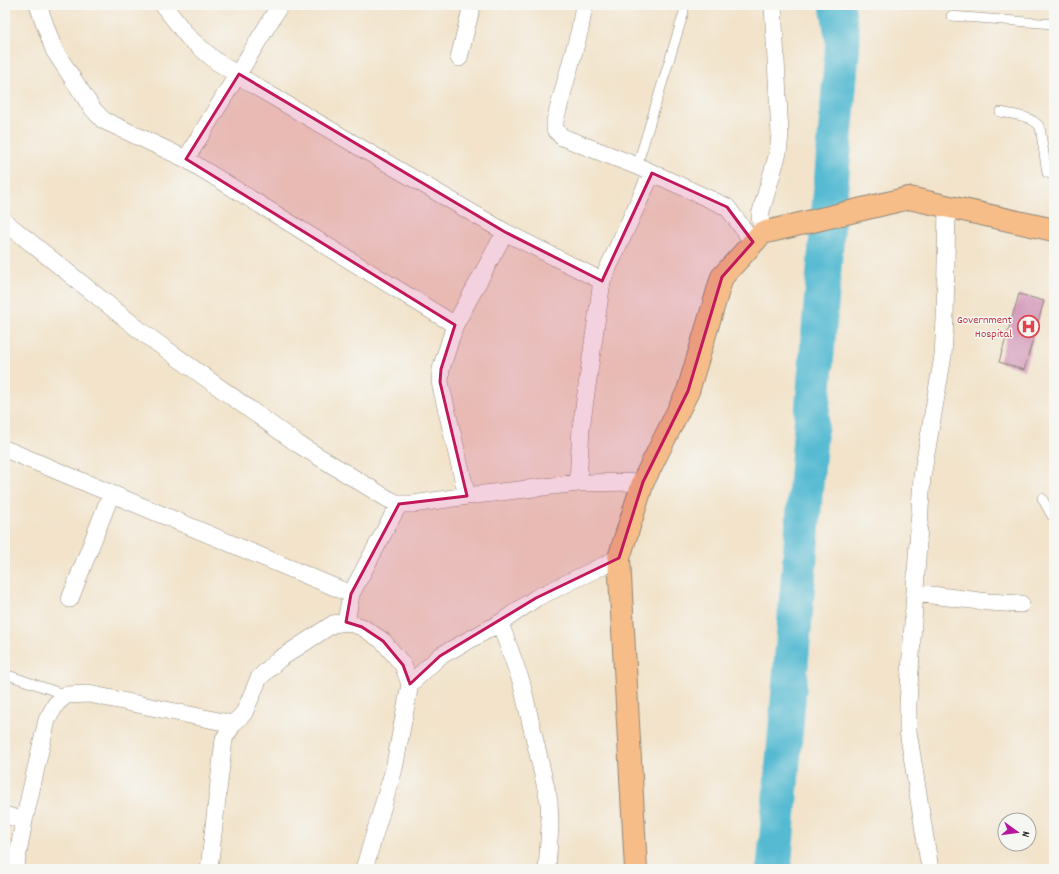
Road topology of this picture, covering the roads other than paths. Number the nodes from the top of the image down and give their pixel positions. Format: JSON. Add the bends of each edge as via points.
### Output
{"nodes":[{"id":1,"x":38,"y":5,"type":"edge"},
{"id":2,"x":163,"y":5,"type":"edge"},
{"id":3,"x":280,"y":5,"type":"edge"},
{"id":4,"x":472,"y":5,"type":"edge"},
{"id":5,"x":584,"y":5,"type":"edge"},
{"id":6,"x":773,"y":5,"type":"edge"},
{"id":7,"x":684,"y":12,"type":"dead end"},
{"id":8,"x":951,"y":16,"type":"dead end"},
{"id":9,"x":1054,"y":24,"type":"edge"},
{"id":10,"x":459,"y":58,"type":"dead end"},
{"id":11,"x":238,"y":74,"type":"junction"},
{"id":12,"x":1000,"y":112,"type":"dead end"},
{"id":13,"x":186,"y":159,"type":"junction"},
{"id":14,"x":637,"y":166,"type":"junction"},
{"id":15,"x":652,"y":174,"type":"junction"},
{"id":16,"x":1054,"y":175,"type":"edge"},
{"id":17,"x":947,"y":206,"type":"junction"},
{"id":18,"x":7,"y":228,"type":"edge"},
{"id":19,"x":1054,"y":230,"type":"edge"},
{"id":20,"x":505,"y":232,"type":"junction"},
{"id":21,"x":760,"y":236,"type":"junction"},
{"id":22,"x":602,"y":281,"type":"junction"},
{"id":23,"x":455,"y":325,"type":"junction"},
{"id":24,"x":7,"y":453,"type":"edge"},
{"id":25,"x":643,"y":482,"type":"junction"},
{"id":26,"x":578,"y":483,"type":"junction"},
{"id":27,"x":111,"y":494,"type":"junction"},
{"id":28,"x":467,"y":496,"type":"junction"},
{"id":29,"x":1042,"y":498,"type":"dead end"},
{"id":30,"x":399,"y":504,"type":"junction"},
{"id":31,"x":1054,"y":517,"type":"edge"},
{"id":32,"x":619,"y":558,"type":"junction"},
{"id":33,"x":915,"y":593,"type":"junction"},
{"id":34,"x":351,"y":594,"type":"junction"},
{"id":35,"x":70,"y":598,"type":"dead end"},
{"id":36,"x":1021,"y":604,"type":"dead end"},
{"id":37,"x":346,"y":622,"type":"junction"},
{"id":38,"x":500,"y":623,"type":"junction"},
{"id":39,"x":5,"y":674,"type":"edge"},
{"id":40,"x":410,"y":684,"type":"junction"},
{"id":41,"x":66,"y":696,"type":"junction"},
{"id":42,"x":233,"y":724,"type":"junction"},
{"id":43,"x":5,"y":815,"type":"edge"},
{"id":44,"x":24,"y":821,"type":"junction"},
{"id":45,"x":16,"y":869,"type":"edge"},
{"id":46,"x":208,"y":869,"type":"edge"},
{"id":47,"x":364,"y":869,"type":"edge"},
{"id":48,"x":547,"y":869,"type":"edge"},
{"id":49,"x":636,"y":869,"type":"edge"},
{"id":50,"x":930,"y":869,"type":"edge"}],
"edges":[{"from":1,"to":13,"type":"street","via":[[54,50],[92,108],[103,120]]},
{"from":2,"to":11,"type":"street","via":[[188,37],[217,62]]},
{"from":3,"to":11,"type":"street"},
{"from":4,"to":10,"type":"street"},
{"from":5,"to":14,"type":"street","via":[[555,129],[562,137]]},
{"from":6,"to":21,"type":"street","via":[[780,134],[778,153],[760,215]]},
{"from":7,"to":14,"type":"lane"},
{"from":8,"to":9,"type":"lane"},
{"from":11,"to":13,"type":"street"},
{"from":11,"to":20,"type":"street"},
{"from":12,"to":16,"type":"lane","via":[[1036,121],[1040,127],[1047,173]]},
{"from":13,"to":23,"type":"street"},
{"from":14,"to":15,"type":"street"},
{"from":15,"to":21,"type":"street","via":[[727,207]]},
{"from":15,"to":22,"type":"street"},
{"from":17,"to":19,"type":"main road"},
{"from":17,"to":21,"type":"main road","via":[[909,198]]},
{"from":17,"to":33,"type":"street","via":[[942,356],[922,477]]},
{"from":18,"to":30,"type":"street","via":[[142,332],[292,440]]},
{"from":20,"to":22,"type":"street"},
{"from":20,"to":23,"type":"street"},
{"from":21,"to":25,"type":"main road","via":[[722,277],[688,391]]},
{"from":22,"to":26,"type":"street","via":[[581,428]]},
{"from":23,"to":28,"type":"street","via":[[440,369],[440,382]]},
{"from":24,"to":27,"type":"street"},
{"from":25,"to":26,"type":"street"},
{"from":25,"to":32,"type":"main road"},
{"from":26,"to":28,"type":"street"},
{"from":27,"to":34,"type":"street"},
{"from":27,"to":35,"type":"street"},
{"from":28,"to":30,"type":"street"},
{"from":29,"to":31,"type":"lane"},
{"from":30,"to":34,"type":"street"},
{"from":32,"to":38,"type":"street","via":[[536,598]]},
{"from":32,"to":49,"type":"main road"},
{"from":33,"to":36,"type":"street"},
{"from":33,"to":50,"type":"street","via":[[908,731]]},
{"from":34,"to":37,"type":"street"},
{"from":37,"to":40,"type":"street","via":[[362,627],[383,641],[403,665]]},
{"from":37,"to":42,"type":"street","via":[[333,624],[278,660],[259,678],[244,713]]},
{"from":38,"to":40,"type":"street","via":[[440,656]]},
{"from":38,"to":48,"type":"street","via":[[521,681],[549,801]]},
{"from":39,"to":41,"type":"lane"},
{"from":40,"to":47,"type":"street","via":[[394,769]]},
{"from":41,"to":42,"type":"street","via":[[89,694]]},
{"from":41,"to":44,"type":"street","via":[[56,704],[47,720]]},
{"from":42,"to":46,"type":"street","via":[[224,739]]},
{"from":43,"to":44,"type":"street"},
{"from":44,"to":45,"type":"street"}]}
